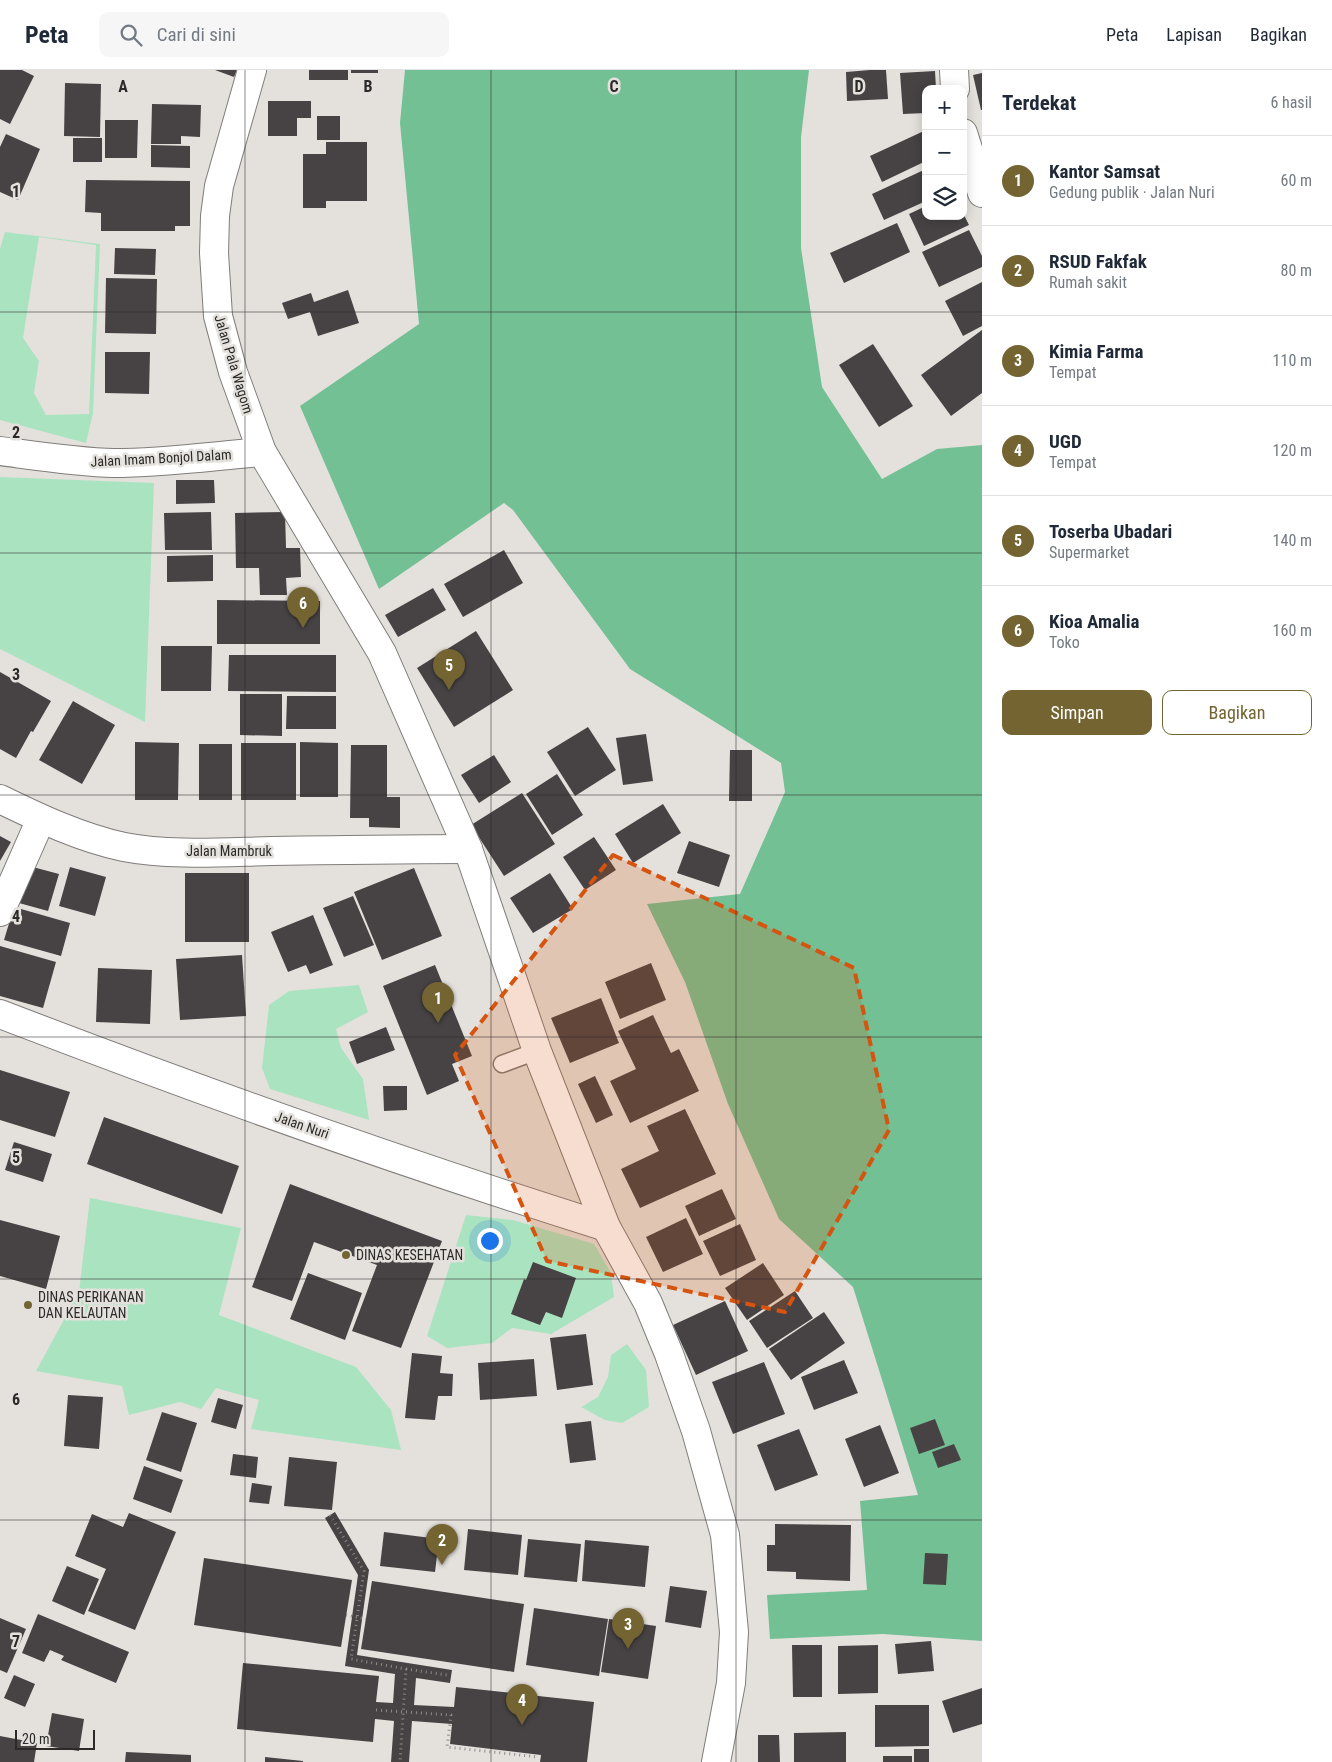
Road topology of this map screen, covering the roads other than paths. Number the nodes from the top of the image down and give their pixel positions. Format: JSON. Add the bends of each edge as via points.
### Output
{"nodes":[{"id":1,"x":252,"y":70,"type":"edge"},
{"id":2,"x":954,"y":70,"type":"edge"},
{"id":3,"x":955,"y":85,"type":"edge"},
{"id":4,"x":967,"y":146,"type":"edge"},
{"id":5,"x":982,"y":193,"type":"edge"},
{"id":6,"x":0,"y":451,"type":"edge"},
{"id":7,"x":262,"y":452,"type":"junction"},
{"id":8,"x":0,"y":799,"type":"edge"},
{"id":9,"x":41,"y":819,"type":"junction"},
{"id":10,"x":468,"y":849,"type":"junction"},
{"id":11,"x":0,"y":912,"type":"edge"},
{"id":12,"x":0,"y":1014,"type":"edge"},
{"id":13,"x":537,"y":1051,"type":"junction"},
{"id":14,"x":502,"y":1064,"type":"dead end"},
{"id":15,"x":606,"y":1226,"type":"junction"},
{"id":16,"x":716,"y":1762,"type":"edge"}],
"edges":[{"from":1,"to":7,"type":"main road","name":"Jalan Pala Wagom","via":[[219,186],[214,253],[218,316],[233,372]]},
{"from":2,"to":3,"type":"main road"},
{"from":4,"to":5,"type":"main road"},
{"from":6,"to":7,"type":"main road","name":"Jalan Imam Bonjol Dalam","via":[[116,463]]},
{"from":7,"to":10,"type":"main road","name":"Jalan Pala Wagom","via":[[382,653]]},
{"from":8,"to":9,"type":"main road","name":"Jalan Mambruk"},
{"from":9,"to":10,"type":"main road","name":"Jalan Mambruk","via":[[96,839],[153,851]]},
{"from":9,"to":11,"type":"main road"},
{"from":10,"to":13,"type":"main road","name":"Jalan Pala Wagom"},
{"from":12,"to":15,"type":"main road","name":"Jalan Nuri","via":[[303,1125],[493,1191]]},
{"from":13,"to":14,"type":"lane"},
{"from":13,"to":15,"type":"main road","name":"Jalan Pala Wagom"},
{"from":15,"to":16,"type":"main road","name":"Jalan Pala Wagom","via":[[648,1303],[669,1354],[696,1431],[725,1535],[734,1632],[731,1682]]}]}
